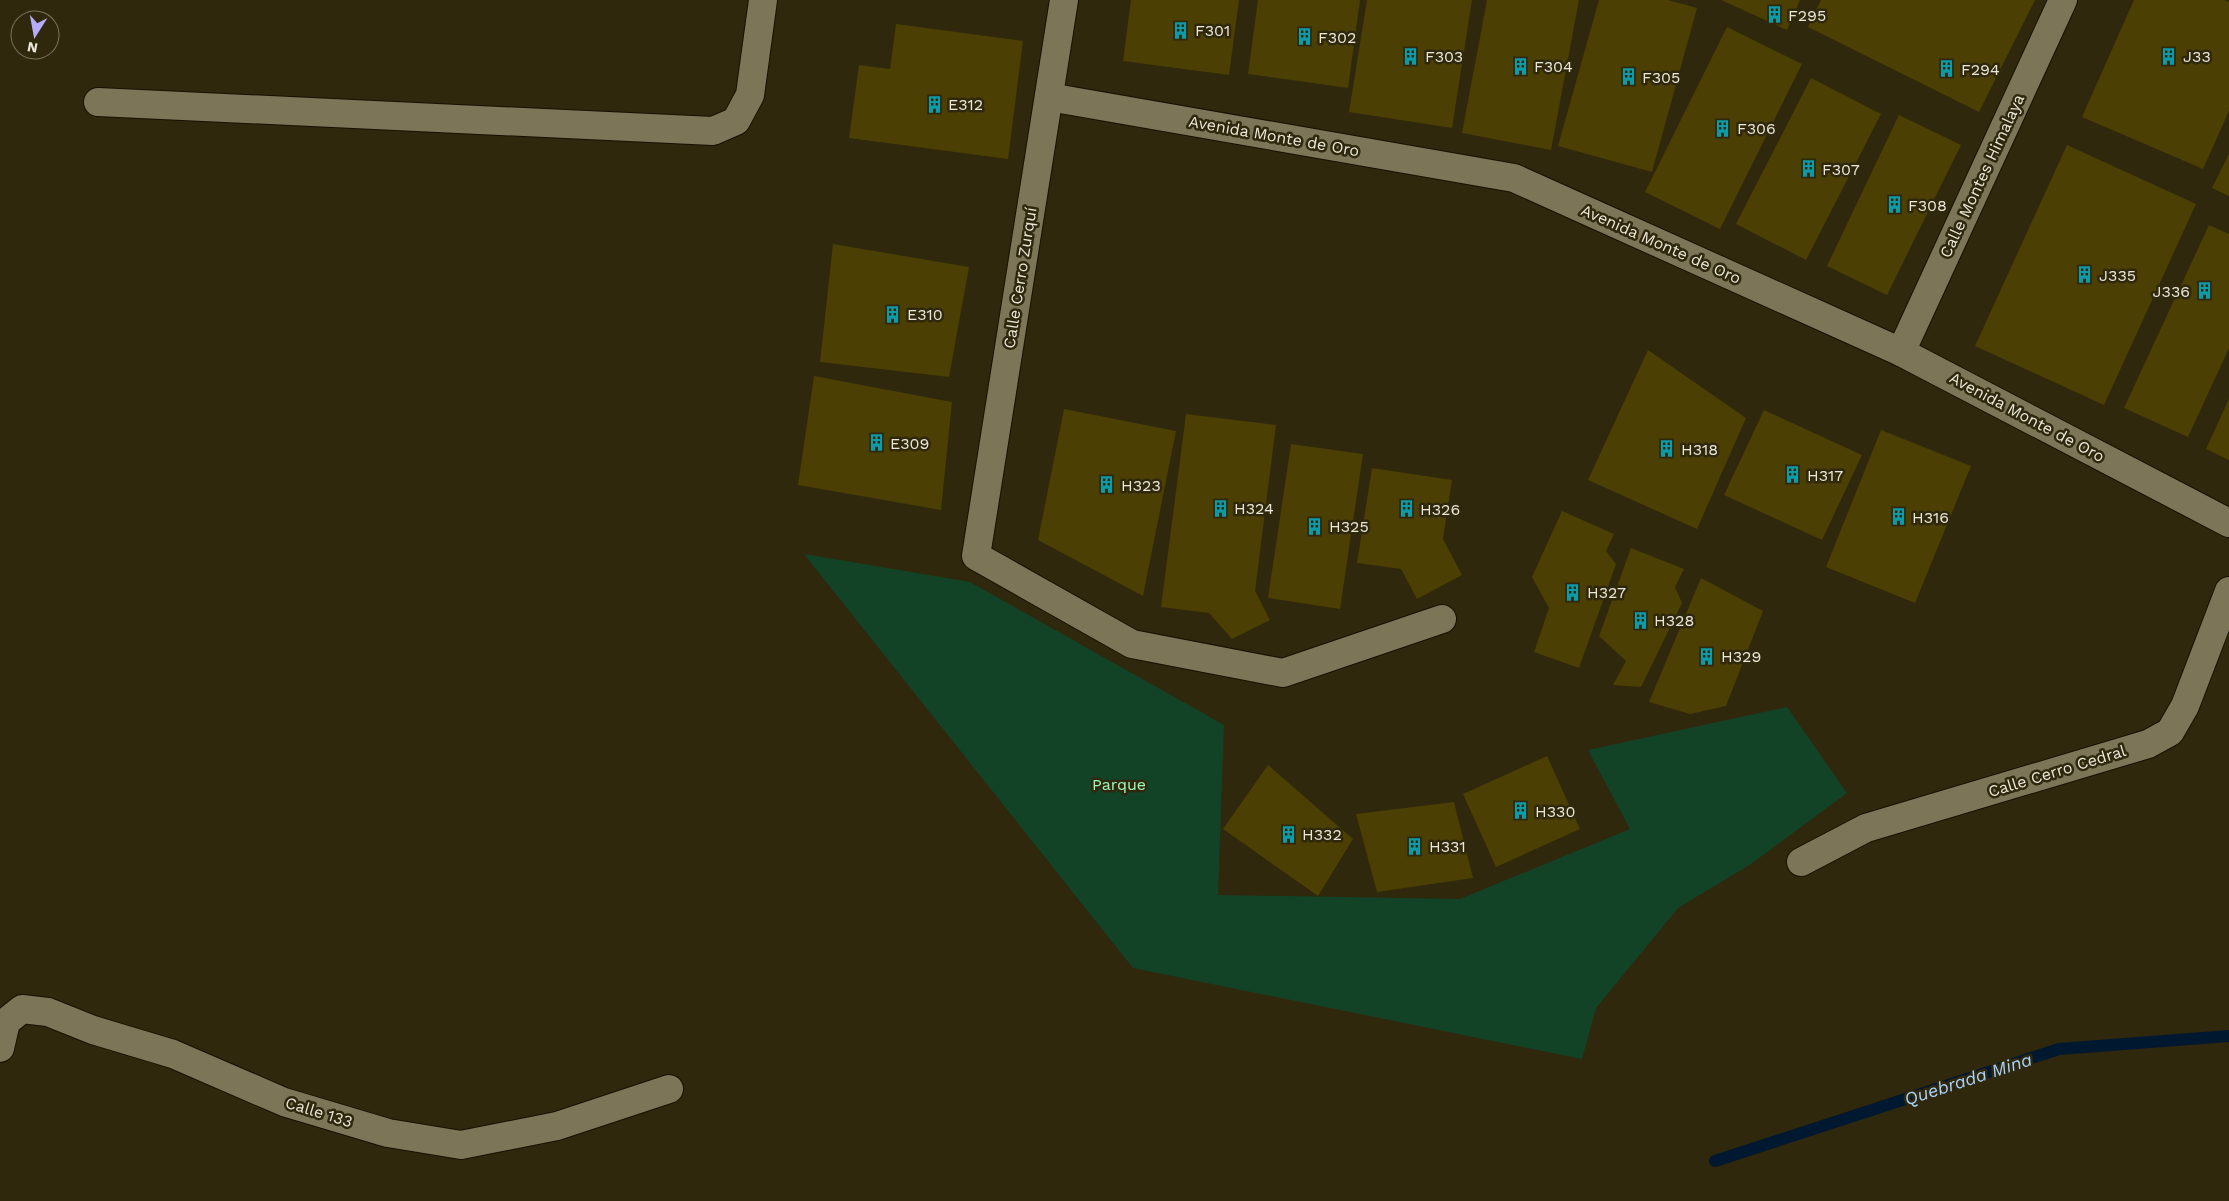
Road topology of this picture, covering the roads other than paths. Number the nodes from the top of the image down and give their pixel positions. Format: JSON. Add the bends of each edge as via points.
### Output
{"nodes":[{"id":1,"x":763,"y":0,"type":"edge"},
{"id":2,"x":1064,"y":0,"type":"edge"},
{"id":3,"x":2062,"y":0,"type":"edge"},
{"id":4,"x":1049,"y":97,"type":"junction"},
{"id":5,"x":98,"y":102,"type":"dead end"},
{"id":6,"x":1900,"y":352,"type":"junction"},
{"id":7,"x":2229,"y":523,"type":"edge"},
{"id":8,"x":2229,"y":590,"type":"edge"},
{"id":9,"x":1442,"y":619,"type":"dead end"},
{"id":10,"x":1801,"y":862,"type":"dead end"},
{"id":11,"x":0,"y":1048,"type":"edge"},
{"id":12,"x":669,"y":1089,"type":"dead end"}],
"edges":[{"from":1,"to":5,"type":"street","via":[[750,96],[736,121],[713,131]]},
{"from":2,"to":4,"type":"street","name":"Calle Cerro Zurquí"},
{"from":3,"to":6,"type":"street","name":"Calle Montes Himalaya"},
{"from":4,"to":6,"type":"street","name":"Avenida Monte de Oro","via":[[1514,178]]},
{"from":4,"to":9,"type":"street","name":"Calle Cerro Zurquí","via":[[976,556],[1132,644],[1283,673]]},
{"from":6,"to":7,"type":"street","name":"Avenida Monte de Oro"},
{"from":8,"to":10,"type":"street","name":"Calle Cerro Cedral","via":[[2186,706],[2170,732],[2148,744],[1866,828]]},
{"from":11,"to":12,"type":"street","name":"Calle 133","via":[[6,1022],[22,1009],[48,1012],[93,1030],[173,1054],[284,1102],[388,1133],[461,1145],[557,1126]]}]}
